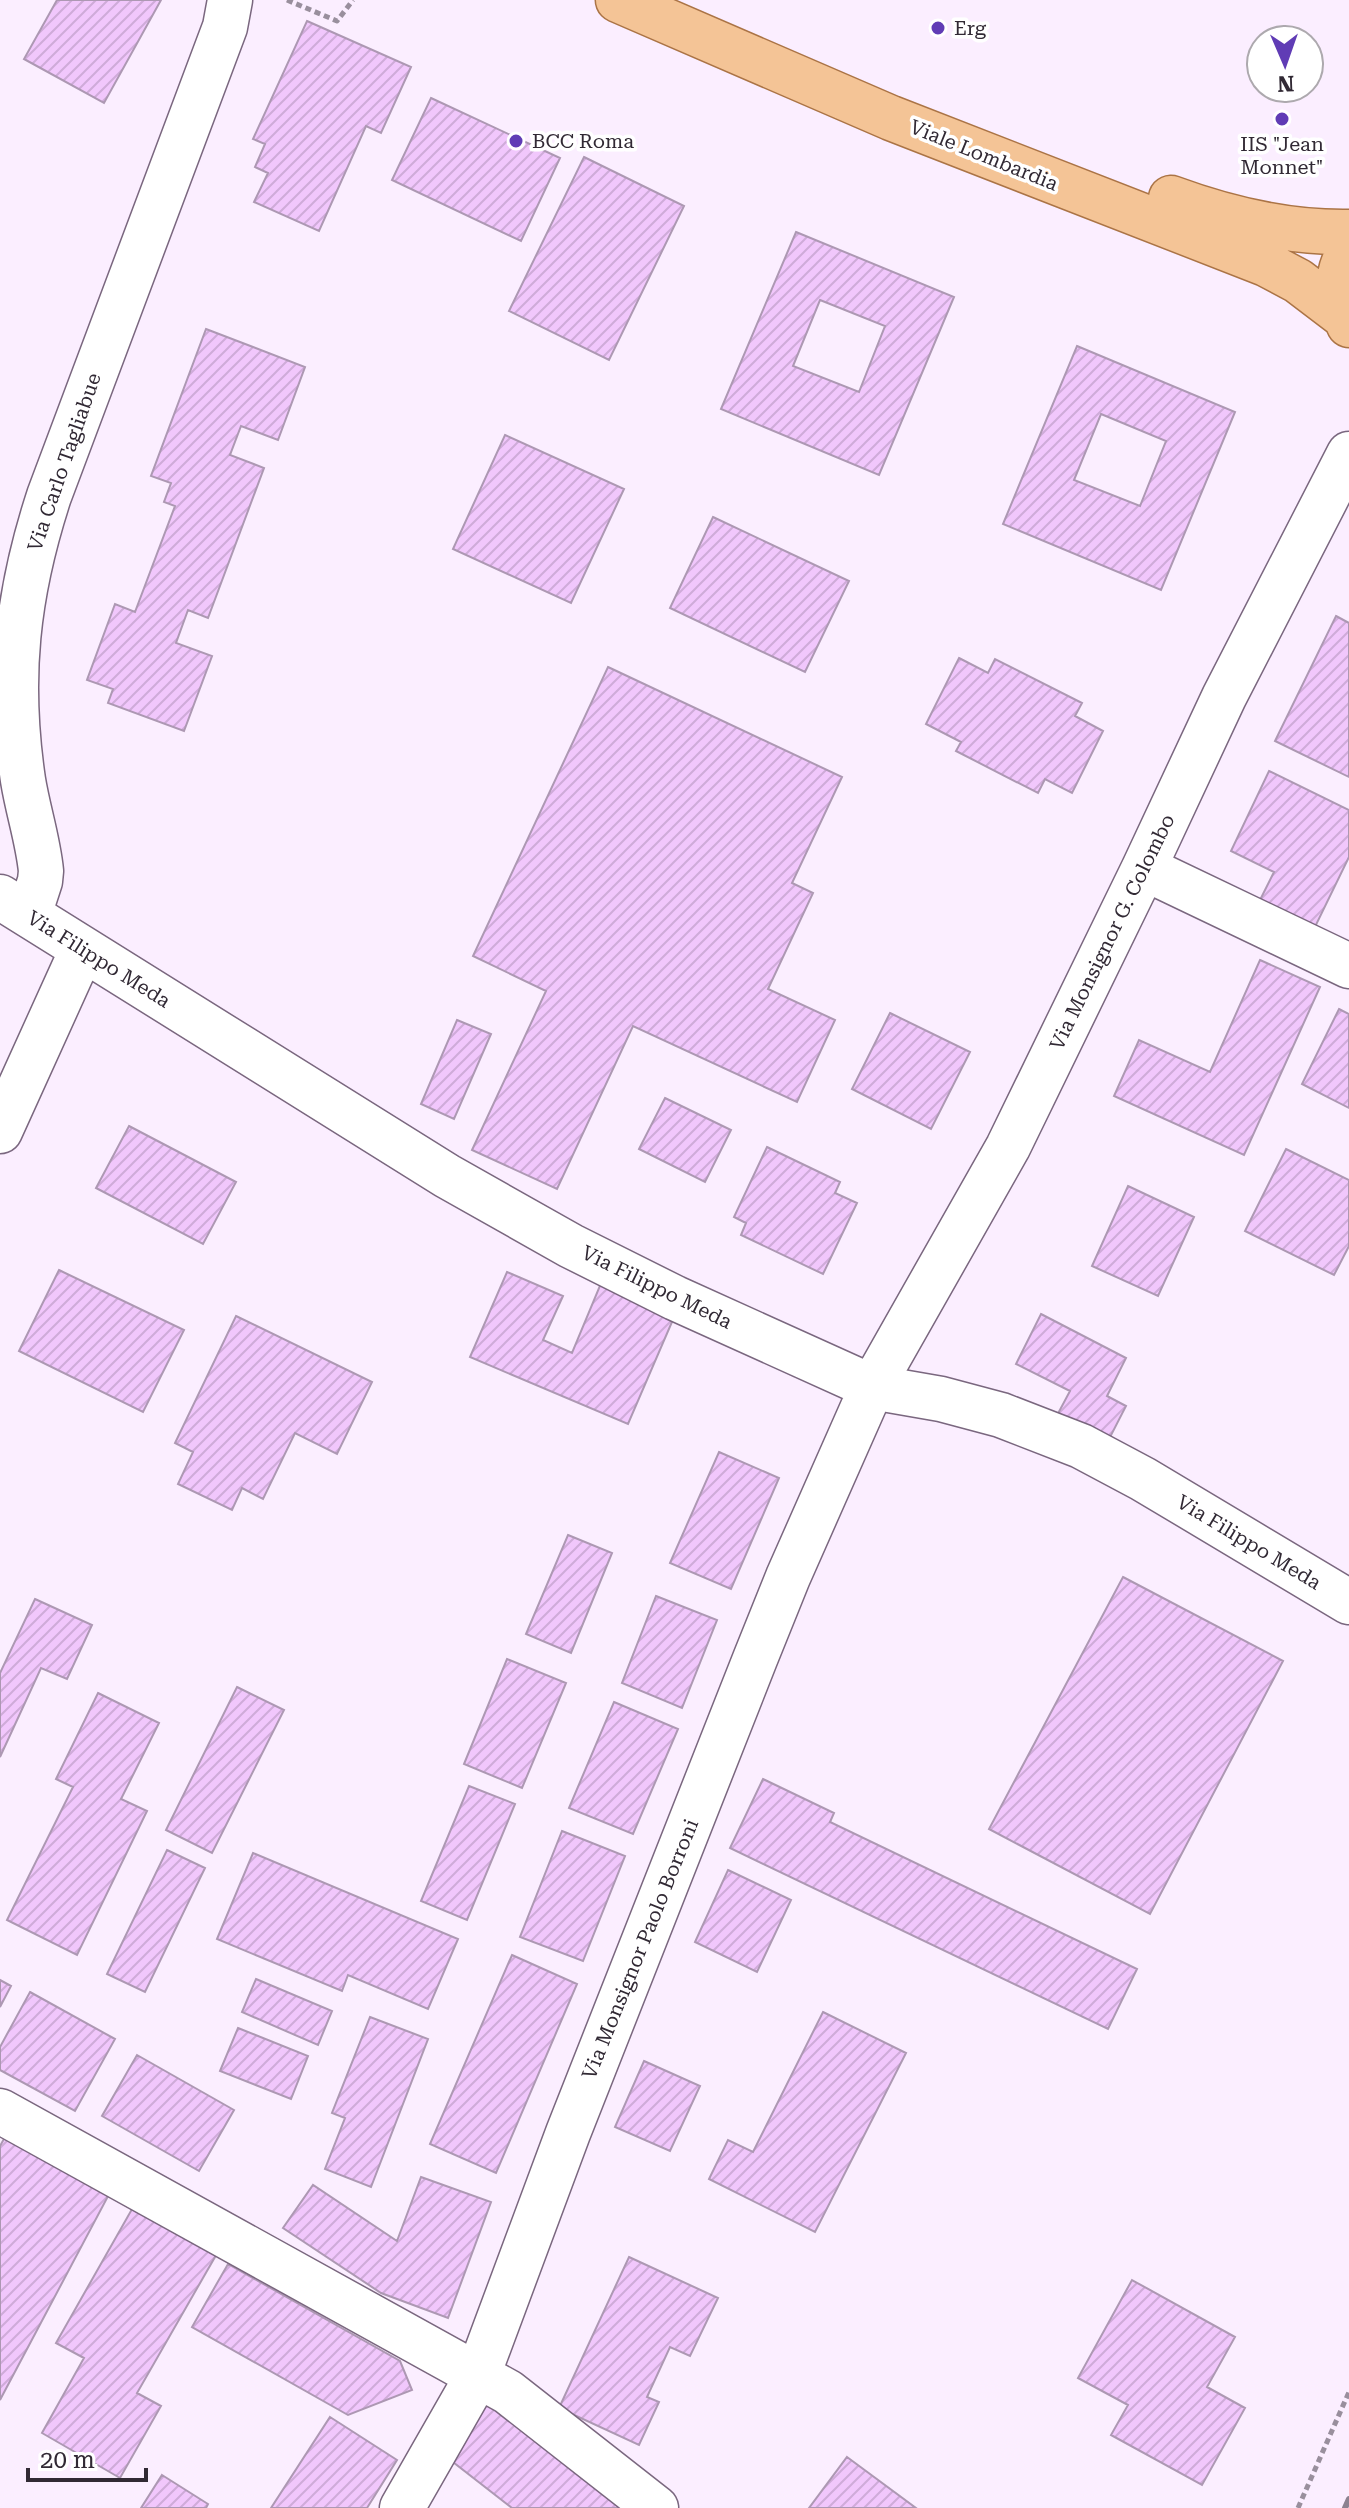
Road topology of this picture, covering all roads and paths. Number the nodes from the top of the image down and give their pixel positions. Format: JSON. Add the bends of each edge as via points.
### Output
{"nodes":[{"id":1,"x":287,"y":0,"type":"edge"},
{"id":2,"x":353,"y":0,"type":"edge"},
{"id":3,"x":618,"y":0,"type":"edge"},
{"id":4,"x":691,"y":0,"type":"edge"},
{"id":5,"x":233,"y":9,"type":"edge"},
{"id":6,"x":1349,"y":232,"type":"edge"},
{"id":7,"x":1349,"y":252,"type":"edge"},
{"id":8,"x":1347,"y":320,"type":"edge"},
{"id":9,"x":1346,"y":455,"type":"edge"},
{"id":10,"x":1144,"y":868,"type":"junction"},
{"id":11,"x":14,"y":906,"type":"edge"},
{"id":12,"x":82,"y":950,"type":"junction"},
{"id":13,"x":1349,"y":966,"type":"edge"},
{"id":14,"x":0,"y":1131,"type":"edge"},
{"id":15,"x":872,"y":1387,"type":"junction"},
{"id":16,"x":1349,"y":1602,"type":"edge"},
{"id":17,"x":0,"y":2111,"type":"edge"},
{"id":18,"x":478,"y":2375,"type":"junction"},
{"id":19,"x":1349,"y":2392,"type":"edge"},
{"id":20,"x":402,"y":2508,"type":"edge"},
{"id":21,"x":656,"y":2508,"type":"edge"},
{"id":22,"x":1298,"y":2508,"type":"edge"}],
"edges":[{"from":1,"to":2,"type":"path","via":[[337,21]]},
{"from":3,"to":8,"type":"main road","name":"Viale Lombardia","via":[[891,118],[1266,264],[1298,281]]},
{"from":4,"to":6,"type":"main road","name":"Viale Lombardia","via":[[1012,139],[1193,206],[1279,227]]},
{"from":5,"to":11,"type":"street","name":"Via Carlo Tagliabue","via":[[49,496],[28,566],[19,611],[15,689],[23,780],[41,871],[40,881]]},
{"from":7,"to":8,"type":"main road","via":[[1339,279]]},
{"from":9,"to":10,"type":"street","name":"Via Monsignor G. Colombo"},
{"from":10,"to":13,"type":"street"},
{"from":10,"to":15,"type":"street","name":"Via Monsignor G. Colombo","via":[[1008,1147]]},
{"from":11,"to":12,"type":"street","name":"Via Filippo Meda"},
{"from":12,"to":14,"type":"street"},
{"from":12,"to":15,"type":"street","name":"Via Filippo Meda","via":[[515,1216],[675,1298]]},
{"from":15,"to":16,"type":"street","name":"Via Filippo Meda","via":[[1001,1415],[1081,1446]]},
{"from":15,"to":18,"type":"street","name":"Via Monsignor Paolo Borroni","via":[[760,1645]]},
{"from":17,"to":18,"type":"street"},
{"from":18,"to":20,"type":"street","name":"Via Monsignor Paolo Borroni"},
{"from":18,"to":21,"type":"street","via":[[531,2408]]},
{"from":19,"to":22,"type":"path"}]}
